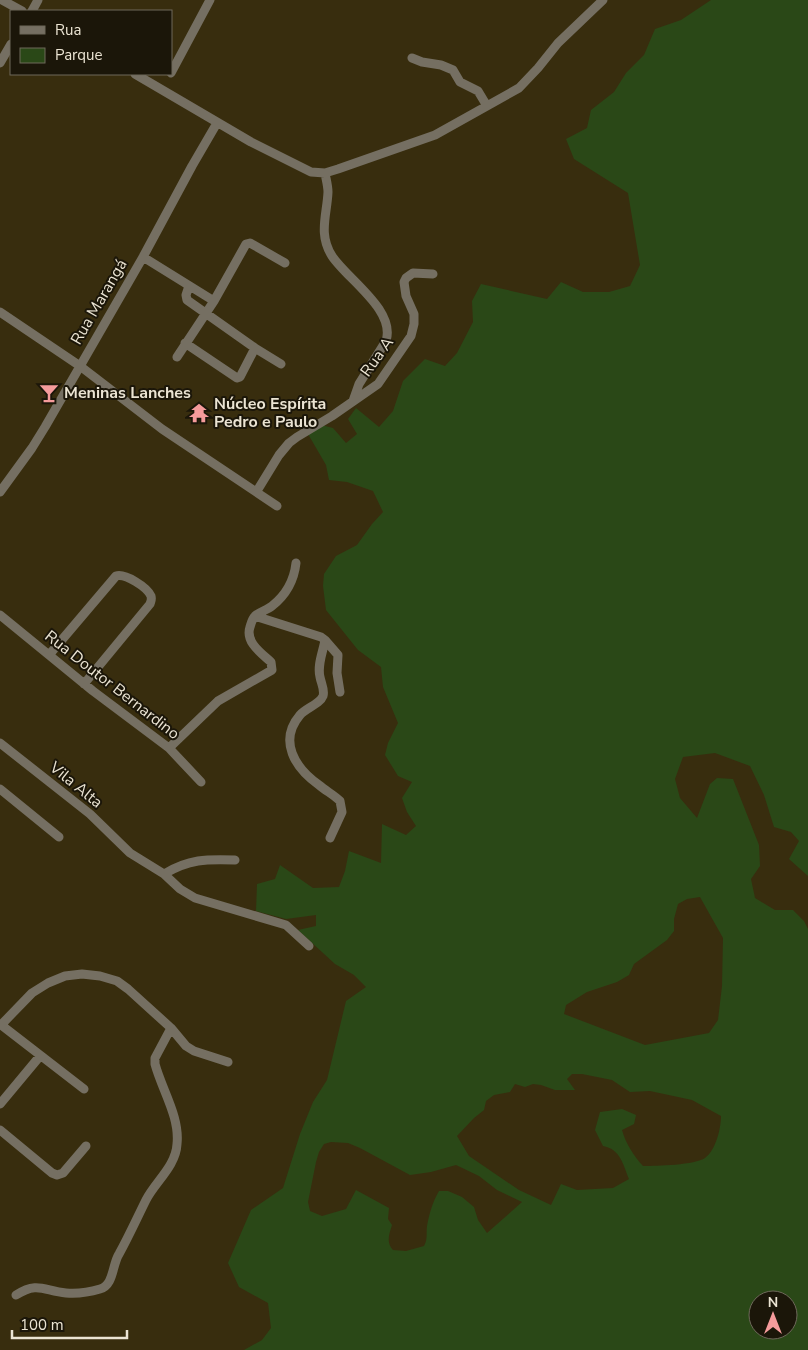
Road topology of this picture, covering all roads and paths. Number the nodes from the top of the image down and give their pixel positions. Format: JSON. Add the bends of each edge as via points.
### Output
{"nodes":[{"id":1,"x":2,"y":0,"type":"edge"},
{"id":2,"x":210,"y":0,"type":"edge"},
{"id":3,"x":603,"y":0,"type":"edge"},
{"id":4,"x":20,"y":10,"type":"edge"},
{"id":5,"x":10,"y":46,"type":"edge"},
{"id":6,"x":412,"y":58,"type":"dead end"},
{"id":7,"x":0,"y":63,"type":"edge"},
{"id":8,"x":172,"y":72,"type":"edge"},
{"id":9,"x":137,"y":75,"type":"edge"},
{"id":10,"x":170,"y":75,"type":"edge"},
{"id":11,"x":162,"y":89,"type":"junction"},
{"id":12,"x":487,"y":106,"type":"junction"},
{"id":13,"x":217,"y":123,"type":"junction"},
{"id":14,"x":324,"y":173,"type":"junction"},
{"id":15,"x":143,"y":257,"type":"junction"},
{"id":16,"x":284,"y":263,"type":"dead end"},
{"id":17,"x":433,"y":274,"type":"dead end"},
{"id":18,"x":189,"y":286,"type":"junction"},
{"id":19,"x":214,"y":301,"type":"junction"},
{"id":20,"x":0,"y":312,"type":"edge"},
{"id":21,"x":206,"y":313,"type":"junction"},
{"id":22,"x":185,"y":343,"type":"junction"},
{"id":23,"x":256,"y":348,"type":"junction"},
{"id":24,"x":177,"y":357,"type":"dead end"},
{"id":25,"x":281,"y":364,"type":"dead end"},
{"id":26,"x":80,"y":366,"type":"junction"},
{"id":27,"x":353,"y":401,"type":"junction"},
{"id":28,"x":258,"y":491,"type":"junction"},
{"id":29,"x":0,"y":492,"type":"edge"},
{"id":30,"x":277,"y":506,"type":"dead end"},
{"id":31,"x":296,"y":563,"type":"dead end"},
{"id":32,"x":0,"y":615,"type":"edge"},
{"id":33,"x":254,"y":616,"type":"junction"},
{"id":34,"x":325,"y":640,"type":"junction"},
{"id":35,"x":49,"y":656,"type":"junction"},
{"id":36,"x":84,"y":684,"type":"junction"},
{"id":37,"x":340,"y":692,"type":"dead end"},
{"id":38,"x":0,"y":743,"type":"edge"},
{"id":39,"x":169,"y":748,"type":"junction"},
{"id":40,"x":201,"y":782,"type":"dead end"},
{"id":41,"x":0,"y":789,"type":"edge"},
{"id":42,"x":59,"y":837,"type":"dead end"},
{"id":43,"x":330,"y":838,"type":"dead end"},
{"id":44,"x":235,"y":860,"type":"dead end"},
{"id":45,"x":164,"y":874,"type":"junction"},
{"id":46,"x":309,"y":946,"type":"dead end"},
{"id":47,"x":1,"y":1025,"type":"edge"},
{"id":48,"x":171,"y":1028,"type":"junction"},
{"id":49,"x":40,"y":1056,"type":"junction"},
{"id":50,"x":228,"y":1062,"type":"dead end"},
{"id":51,"x":84,"y":1089,"type":"dead end"},
{"id":52,"x":0,"y":1104,"type":"edge"},
{"id":53,"x":0,"y":1130,"type":"edge"},
{"id":54,"x":86,"y":1146,"type":"dead end"},
{"id":55,"x":16,"y":1296,"type":"dead end"}],
"edges":[{"from":1,"to":4,"type":"street"},
{"from":2,"to":8,"type":"street"},
{"from":3,"to":12,"type":"street","via":[[558,43],[519,88]]},
{"from":5,"to":7,"type":"street"},
{"from":6,"to":12,"type":"street","via":[[450,69],[460,82],[478,91]]},
{"from":9,"to":11,"type":"street"},
{"from":10,"to":11,"type":"street"},
{"from":11,"to":13,"type":"street"},
{"from":12,"to":14,"type":"street","via":[[435,135]]},
{"from":13,"to":14,"type":"street","via":[[311,172]]},
{"from":13,"to":15,"type":"street","name":"Rua Marangá"},
{"from":14,"to":27,"type":"street","via":[[328,191],[324,228],[332,256],[365,291],[388,324],[386,341]]},
{"from":15,"to":18,"type":"street"},
{"from":15,"to":26,"type":"street","name":"Rua Marangá"},
{"from":16,"to":19,"type":"street","via":[[248,242]]},
{"from":17,"to":27,"type":"street","name":"Rua A","via":[[413,273],[406,278],[406,296],[414,314],[411,336],[378,384]]},
{"from":18,"to":19,"type":"street"},
{"from":18,"to":21,"type":"street","via":[[187,300]]},
{"from":19,"to":21,"type":"street"},
{"from":20,"to":26,"type":"street"},
{"from":21,"to":22,"type":"street"},
{"from":21,"to":23,"type":"street"},
{"from":22,"to":23,"type":"street","via":[[237,378]]},
{"from":22,"to":24,"type":"street"},
{"from":23,"to":25,"type":"street"},
{"from":26,"to":28,"type":"street","via":[[162,430]]},
{"from":26,"to":29,"type":"street","name":"Rua Marangá","via":[[32,448]]},
{"from":27,"to":28,"type":"street","name":"Rua A","via":[[289,443]]},
{"from":28,"to":30,"type":"street"},
{"from":31,"to":33,"type":"street","via":[[287,591],[271,607]]},
{"from":32,"to":35,"type":"street","name":"Rua Doutor Bernardino"},
{"from":33,"to":34,"type":"street"},
{"from":33,"to":39,"type":"street","via":[[249,637],[271,662],[272,670],[218,701]]},
{"from":34,"to":37,"type":"street","via":[[338,655]]},
{"from":34,"to":43,"type":"street","via":[[319,672],[324,693],[296,720],[289,740],[291,753],[302,770],[340,801],[342,812]]},
{"from":35,"to":36,"type":"street","name":"Rua Doutor Bernardino"},
{"from":35,"to":36,"type":"street","via":[[116,576],[126,576],[140,585],[150,594],[150,604]]},
{"from":36,"to":39,"type":"street","name":"Rua Doutor Bernardino"},
{"from":38,"to":45,"type":"street","name":"Vila Alta","via":[[90,814],[130,853]]},
{"from":39,"to":40,"type":"street","name":"Rua Doutor Bernardino"},
{"from":41,"to":42,"type":"street"},
{"from":44,"to":45,"type":"street","via":[[197,860]]},
{"from":45,"to":46,"type":"street","name":"Vila Alta","via":[[195,898],[286,925]]},
{"from":47,"to":48,"type":"street","via":[[32,993],[65,976],[82,974],[117,981]]},
{"from":47,"to":49,"type":"street"},
{"from":48,"to":50,"type":"street","via":[[194,1051]]},
{"from":48,"to":55,"type":"street","via":[[155,1064],[176,1126],[178,1145],[117,1256],[108,1284],[102,1289],[74,1294],[35,1287]]},
{"from":49,"to":51,"type":"street"},
{"from":49,"to":52,"type":"street"},
{"from":53,"to":54,"type":"street","via":[[57,1175]]}]}
